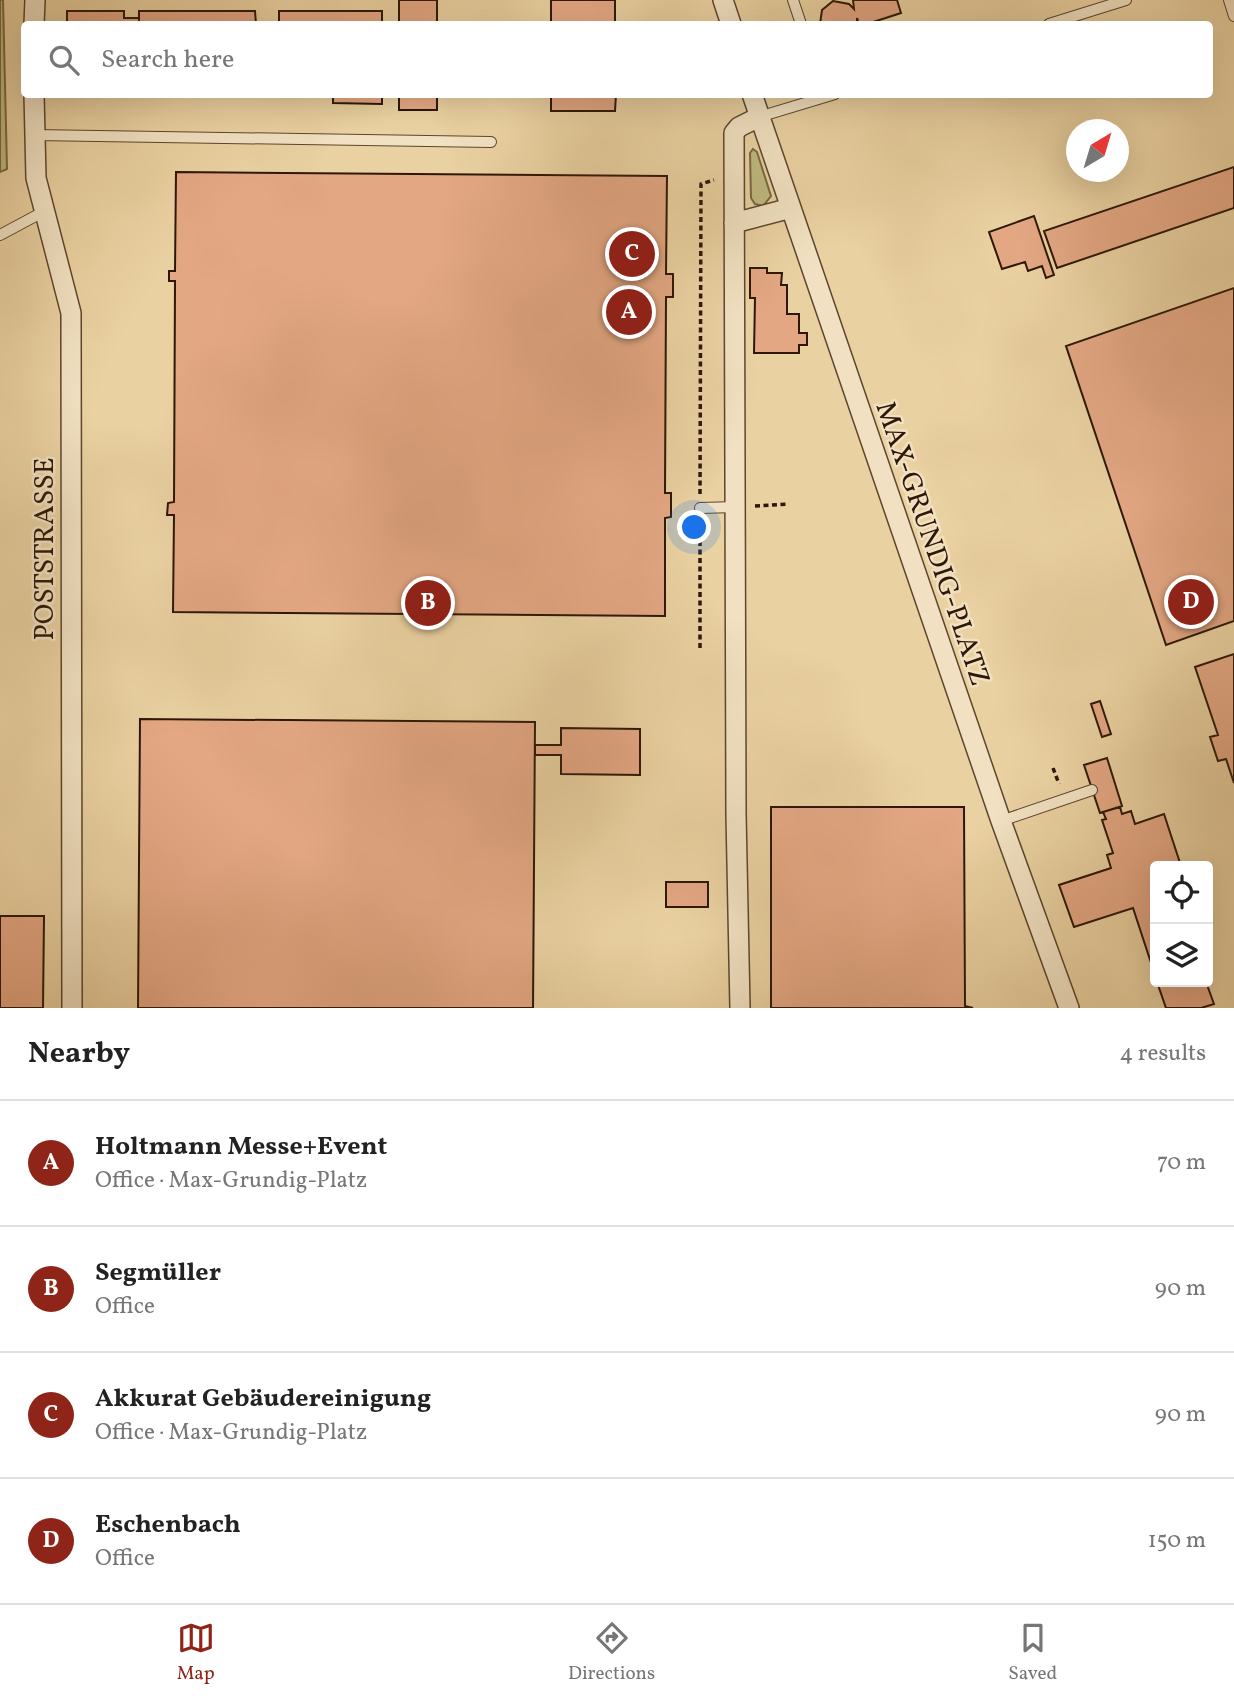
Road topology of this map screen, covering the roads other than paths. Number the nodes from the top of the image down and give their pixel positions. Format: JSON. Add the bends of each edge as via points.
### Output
{"nodes":[{"id":1,"x":34,"y":0,"type":"edge"},
{"id":2,"x":723,"y":0,"type":"edge"},
{"id":3,"x":793,"y":0,"type":"edge"},
{"id":4,"x":1126,"y":0,"type":"edge"},
{"id":5,"x":1229,"y":0,"type":"edge"},
{"id":6,"x":1234,"y":16,"type":"edge"},
{"id":7,"x":34,"y":21,"type":"edge"},
{"id":8,"x":730,"y":21,"type":"edge"},
{"id":9,"x":800,"y":21,"type":"edge"},
{"id":10,"x":1059,"y":21,"type":"edge"},
{"id":11,"x":34,"y":98,"type":"edge"},
{"id":12,"x":753,"y":98,"type":"edge"},
{"id":13,"x":822,"y":98,"type":"edge"},
{"id":14,"x":760,"y":117,"type":"junction"},
{"id":15,"x":33,"y":135,"type":"junction"},
{"id":16,"x":491,"y":142,"type":"dead end"},
{"id":17,"x":791,"y":208,"type":"junction"},
{"id":18,"x":43,"y":212,"type":"junction"},
{"id":19,"x":734,"y":223,"type":"junction"},
{"id":20,"x":0,"y":235,"type":"edge"},
{"id":21,"x":736,"y":507,"type":"junction"},
{"id":22,"x":700,"y":508,"type":"road end"},
{"id":23,"x":1092,"y":790,"type":"dead end"},
{"id":24,"x":1001,"y":821,"type":"junction"},
{"id":25,"x":72,"y":1008,"type":"edge"},
{"id":26,"x":740,"y":1008,"type":"edge"},
{"id":27,"x":1069,"y":1008,"type":"edge"}],
"edges":[{"from":1,"to":7,"type":"street"},
{"from":2,"to":8,"type":"street"},
{"from":3,"to":9,"type":"lane"},
{"from":4,"to":10,"type":"lane"},
{"from":5,"to":6,"type":"lane"},
{"from":11,"to":15,"type":"street","name":"POSTSTRASSE"},
{"from":12,"to":14,"type":"street","name":"MAX-GRUNDIG-PLATZ"},
{"from":13,"to":14,"type":"lane"},
{"from":14,"to":17,"type":"street","name":"MAX-GRUNDIG-PLATZ"},
{"from":14,"to":19,"type":"street","via":[[735,130]]},
{"from":15,"to":16,"type":"lane"},
{"from":15,"to":18,"type":"street","name":"POSTSTRASSE"},
{"from":17,"to":19,"type":"street"},
{"from":17,"to":24,"type":"street","name":"MAX-GRUNDIG-PLATZ"},
{"from":18,"to":20,"type":"lane"},
{"from":18,"to":25,"type":"street","name":"POSTSTRASSE","via":[[71,313]]},
{"from":19,"to":21,"type":"street"},
{"from":21,"to":22,"type":"lane"},
{"from":21,"to":26,"type":"street"},
{"from":23,"to":24,"type":"lane"},
{"from":24,"to":27,"type":"street","name":"MAX-GRUNDIG-PLATZ"}]}
